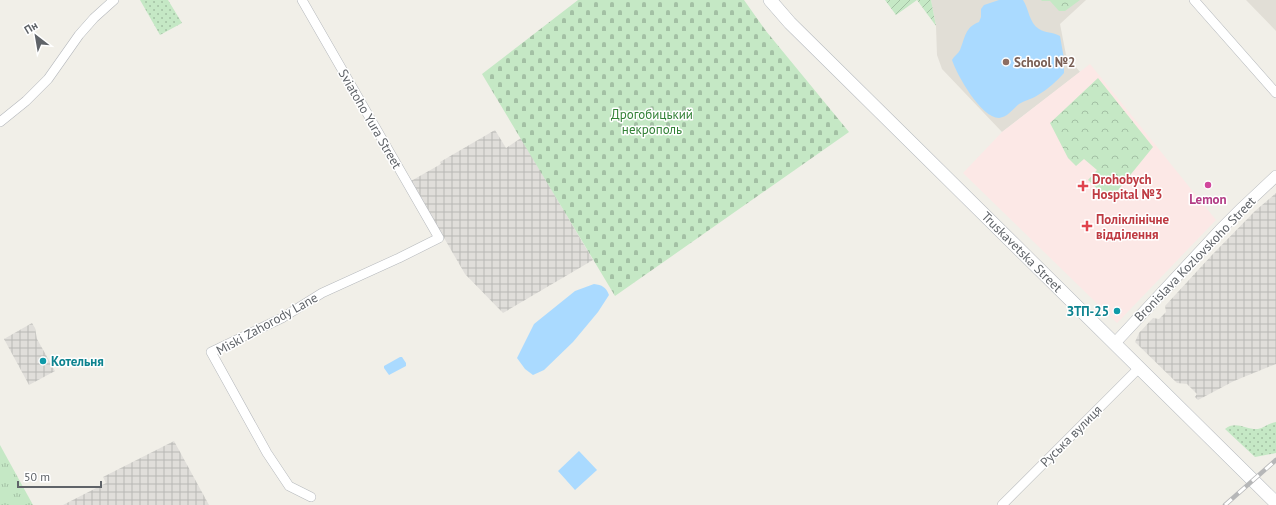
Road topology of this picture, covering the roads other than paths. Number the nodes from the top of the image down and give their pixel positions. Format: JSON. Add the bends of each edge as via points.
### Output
{"nodes":[{"id":1,"x":114,"y":0,"type":"edge"},
{"id":2,"x":302,"y":0,"type":"edge"},
{"id":3,"x":770,"y":0,"type":"edge"},
{"id":4,"x":1194,"y":0,"type":"edge"},
{"id":5,"x":1276,"y":93,"type":"edge"},
{"id":6,"x":0,"y":122,"type":"edge"},
{"id":7,"x":1276,"y":176,"type":"edge"},
{"id":8,"x":439,"y":238,"type":"joint"},
{"id":9,"x":1114,"y":343,"type":"junction"},
{"id":10,"x":1139,"y":368,"type":"junction"},
{"id":11,"x":311,"y":497,"type":"dead end"},
{"id":12,"x":1273,"y":503,"type":"edge"},
{"id":13,"x":1002,"y":505,"type":"edge"}],
"edges":[{"from":1,"to":6,"type":"street","via":[[79,35],[48,79]]},
{"from":2,"to":8,"type":"street","name":"Sviatoho Yura Street"},
{"from":3,"to":9,"type":"main road","name":"Truskavetska Street","via":[[790,23]]},
{"from":4,"to":5,"type":"street"},
{"from":7,"to":9,"type":"street","name":"Bronislava Kozlovskoho Street","via":[[1220,230]]},
{"from":8,"to":11,"type":"street","name":"Miski Zahorody Lane","via":[[322,293],[282,318],[211,352],[267,454],[289,486]]},
{"from":9,"to":10,"type":"main road","name":"Truskavetska Street"},
{"from":10,"to":12,"type":"main road","name":"Truskavetska Street"},
{"from":10,"to":13,"type":"street","name":"Руська вулиця"}]}
